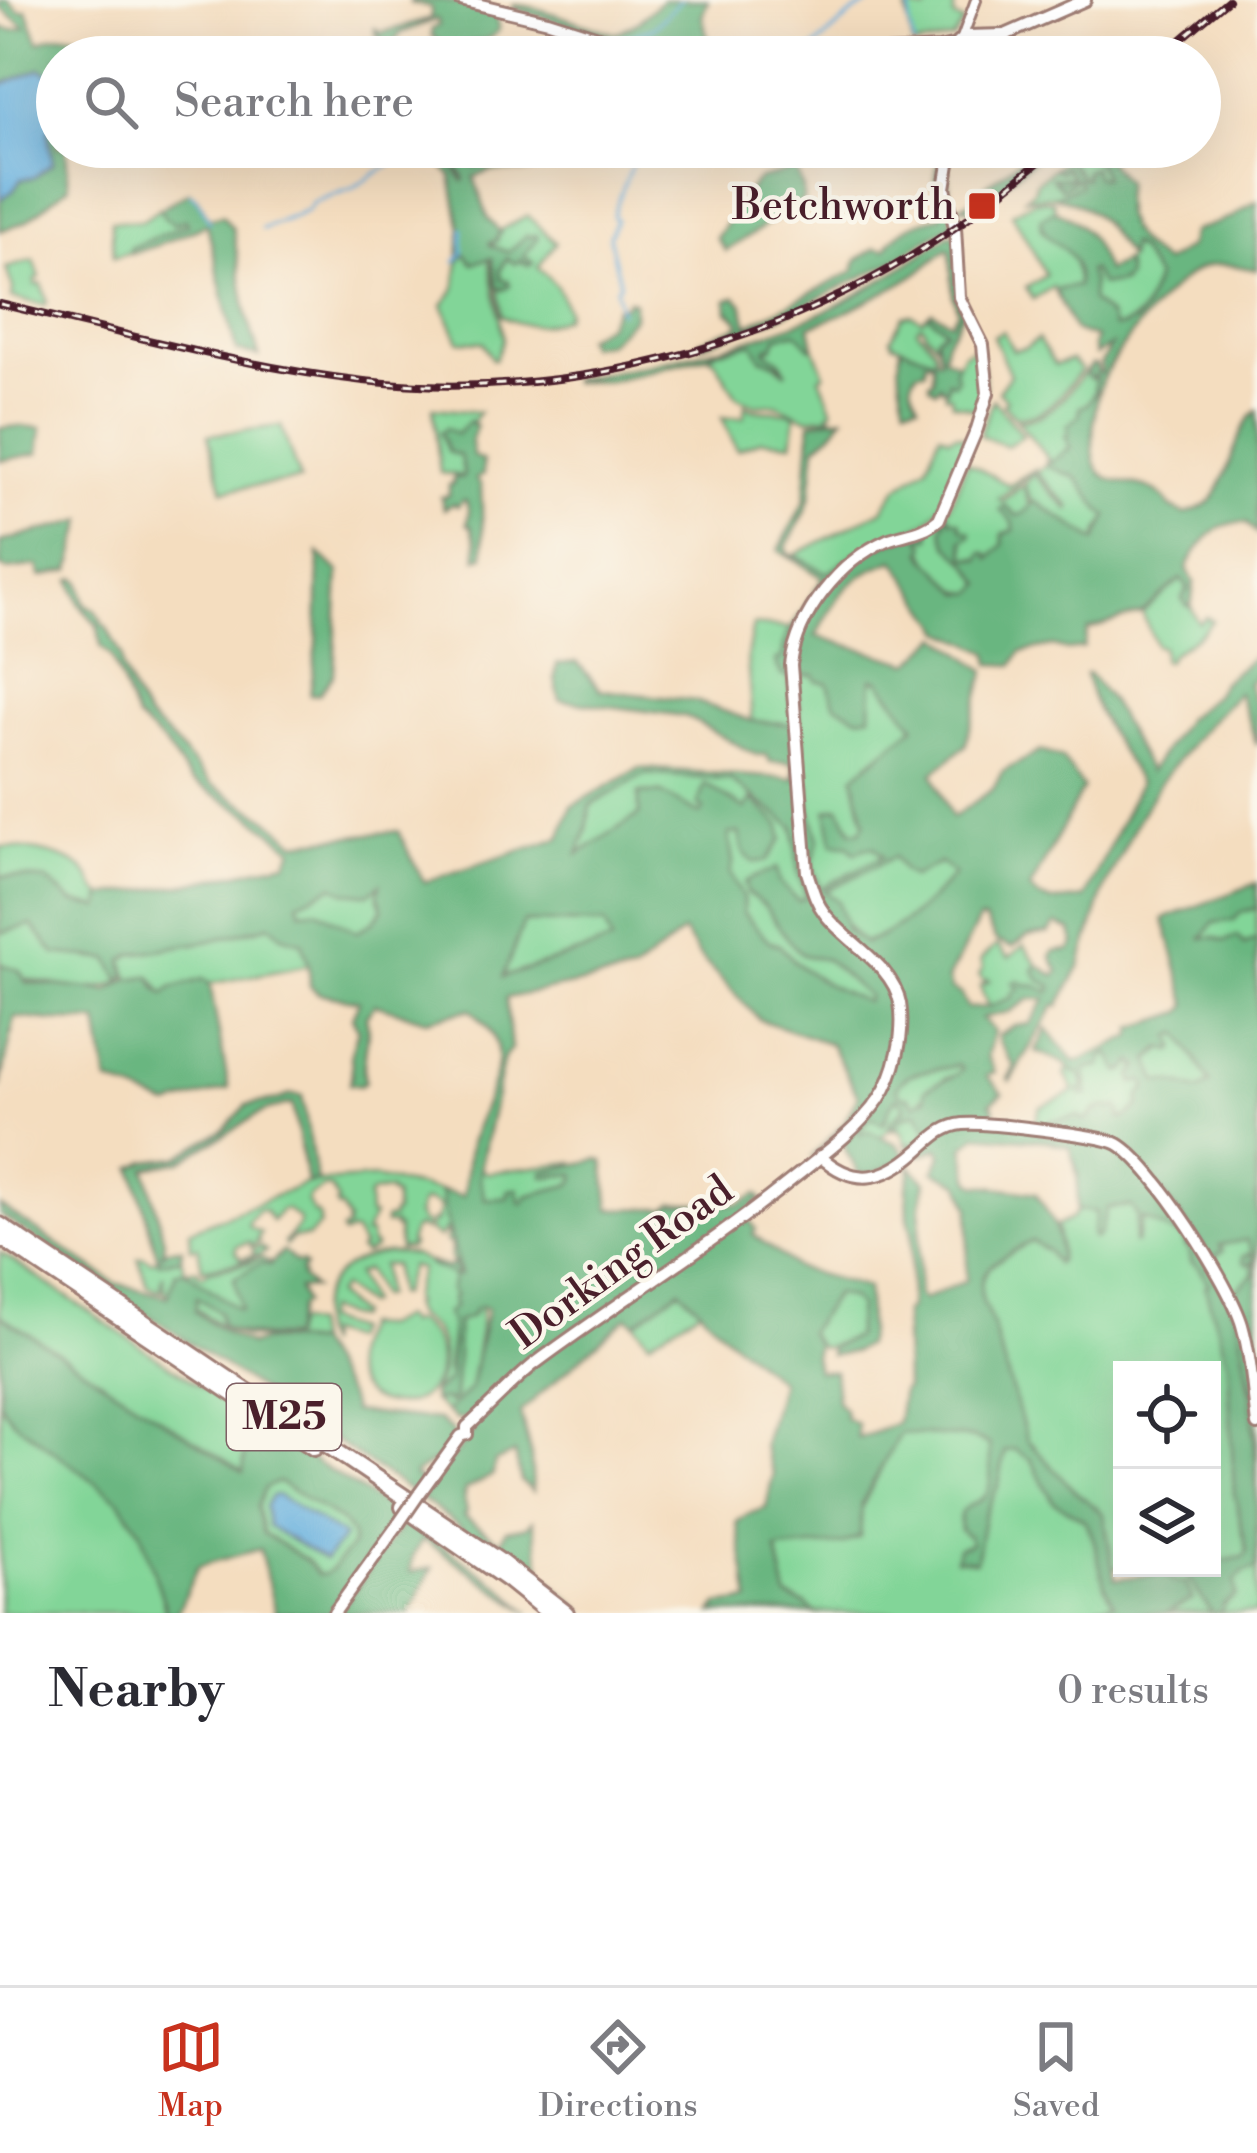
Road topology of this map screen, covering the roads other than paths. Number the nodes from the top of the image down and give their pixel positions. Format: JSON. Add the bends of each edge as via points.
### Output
{"nodes":[{"id":1,"x":460,"y":0,"type":"edge"},
{"id":2,"x":976,"y":0,"type":"edge"},
{"id":3,"x":1085,"y":0,"type":"edge"},
{"id":4,"x":595,"y":36,"type":"edge"},
{"id":5,"x":972,"y":36,"type":"edge"},
{"id":6,"x":1002,"y":36,"type":"edge"},
{"id":7,"x":948,"y":168,"type":"edge"},
{"id":8,"x":836,"y":1142,"type":"junction"},
{"id":9,"x":820,"y":1156,"type":"junction"},
{"id":10,"x":837,"y":1170,"type":"junction"},
{"id":11,"x":0,"y":1225,"type":"edge"},
{"id":12,"x":0,"y":1238,"type":"edge"},
{"id":13,"x":1257,"y":1425,"type":"edge"},
{"id":14,"x":339,"y":1611,"type":"edge"},
{"id":15,"x":549,"y":1613,"type":"edge"},
{"id":16,"x":566,"y":1613,"type":"edge"}],
"edges":[{"from":1,"to":4,"type":"main road"},
{"from":2,"to":5,"type":"street"},
{"from":3,"to":6,"type":"main road"},
{"from":7,"to":8,"type":"main road","name":"Dorking Road","via":[[959,297],[983,345],[988,393],[936,523],[875,546],[845,568],[793,645],[807,872],[825,913],[880,968],[900,1001],[896,1061],[883,1093]]},
{"from":8,"to":9,"type":"main road","name":"Dorking Road"},
{"from":8,"to":10,"type":"main road"},
{"from":9,"to":10,"type":"main road"},
{"from":9,"to":14,"type":"main road","name":"Dorking Road","bridge":true,"via":[[534,1365],[464,1431]]},
{"from":10,"to":13,"type":"main road","via":[[878,1175],[959,1125],[1119,1145],[1168,1196],[1234,1305]]},
{"from":11,"to":16,"type":"highway","number":"M25"},
{"from":12,"to":15,"type":"highway","number":"M25"}]}
